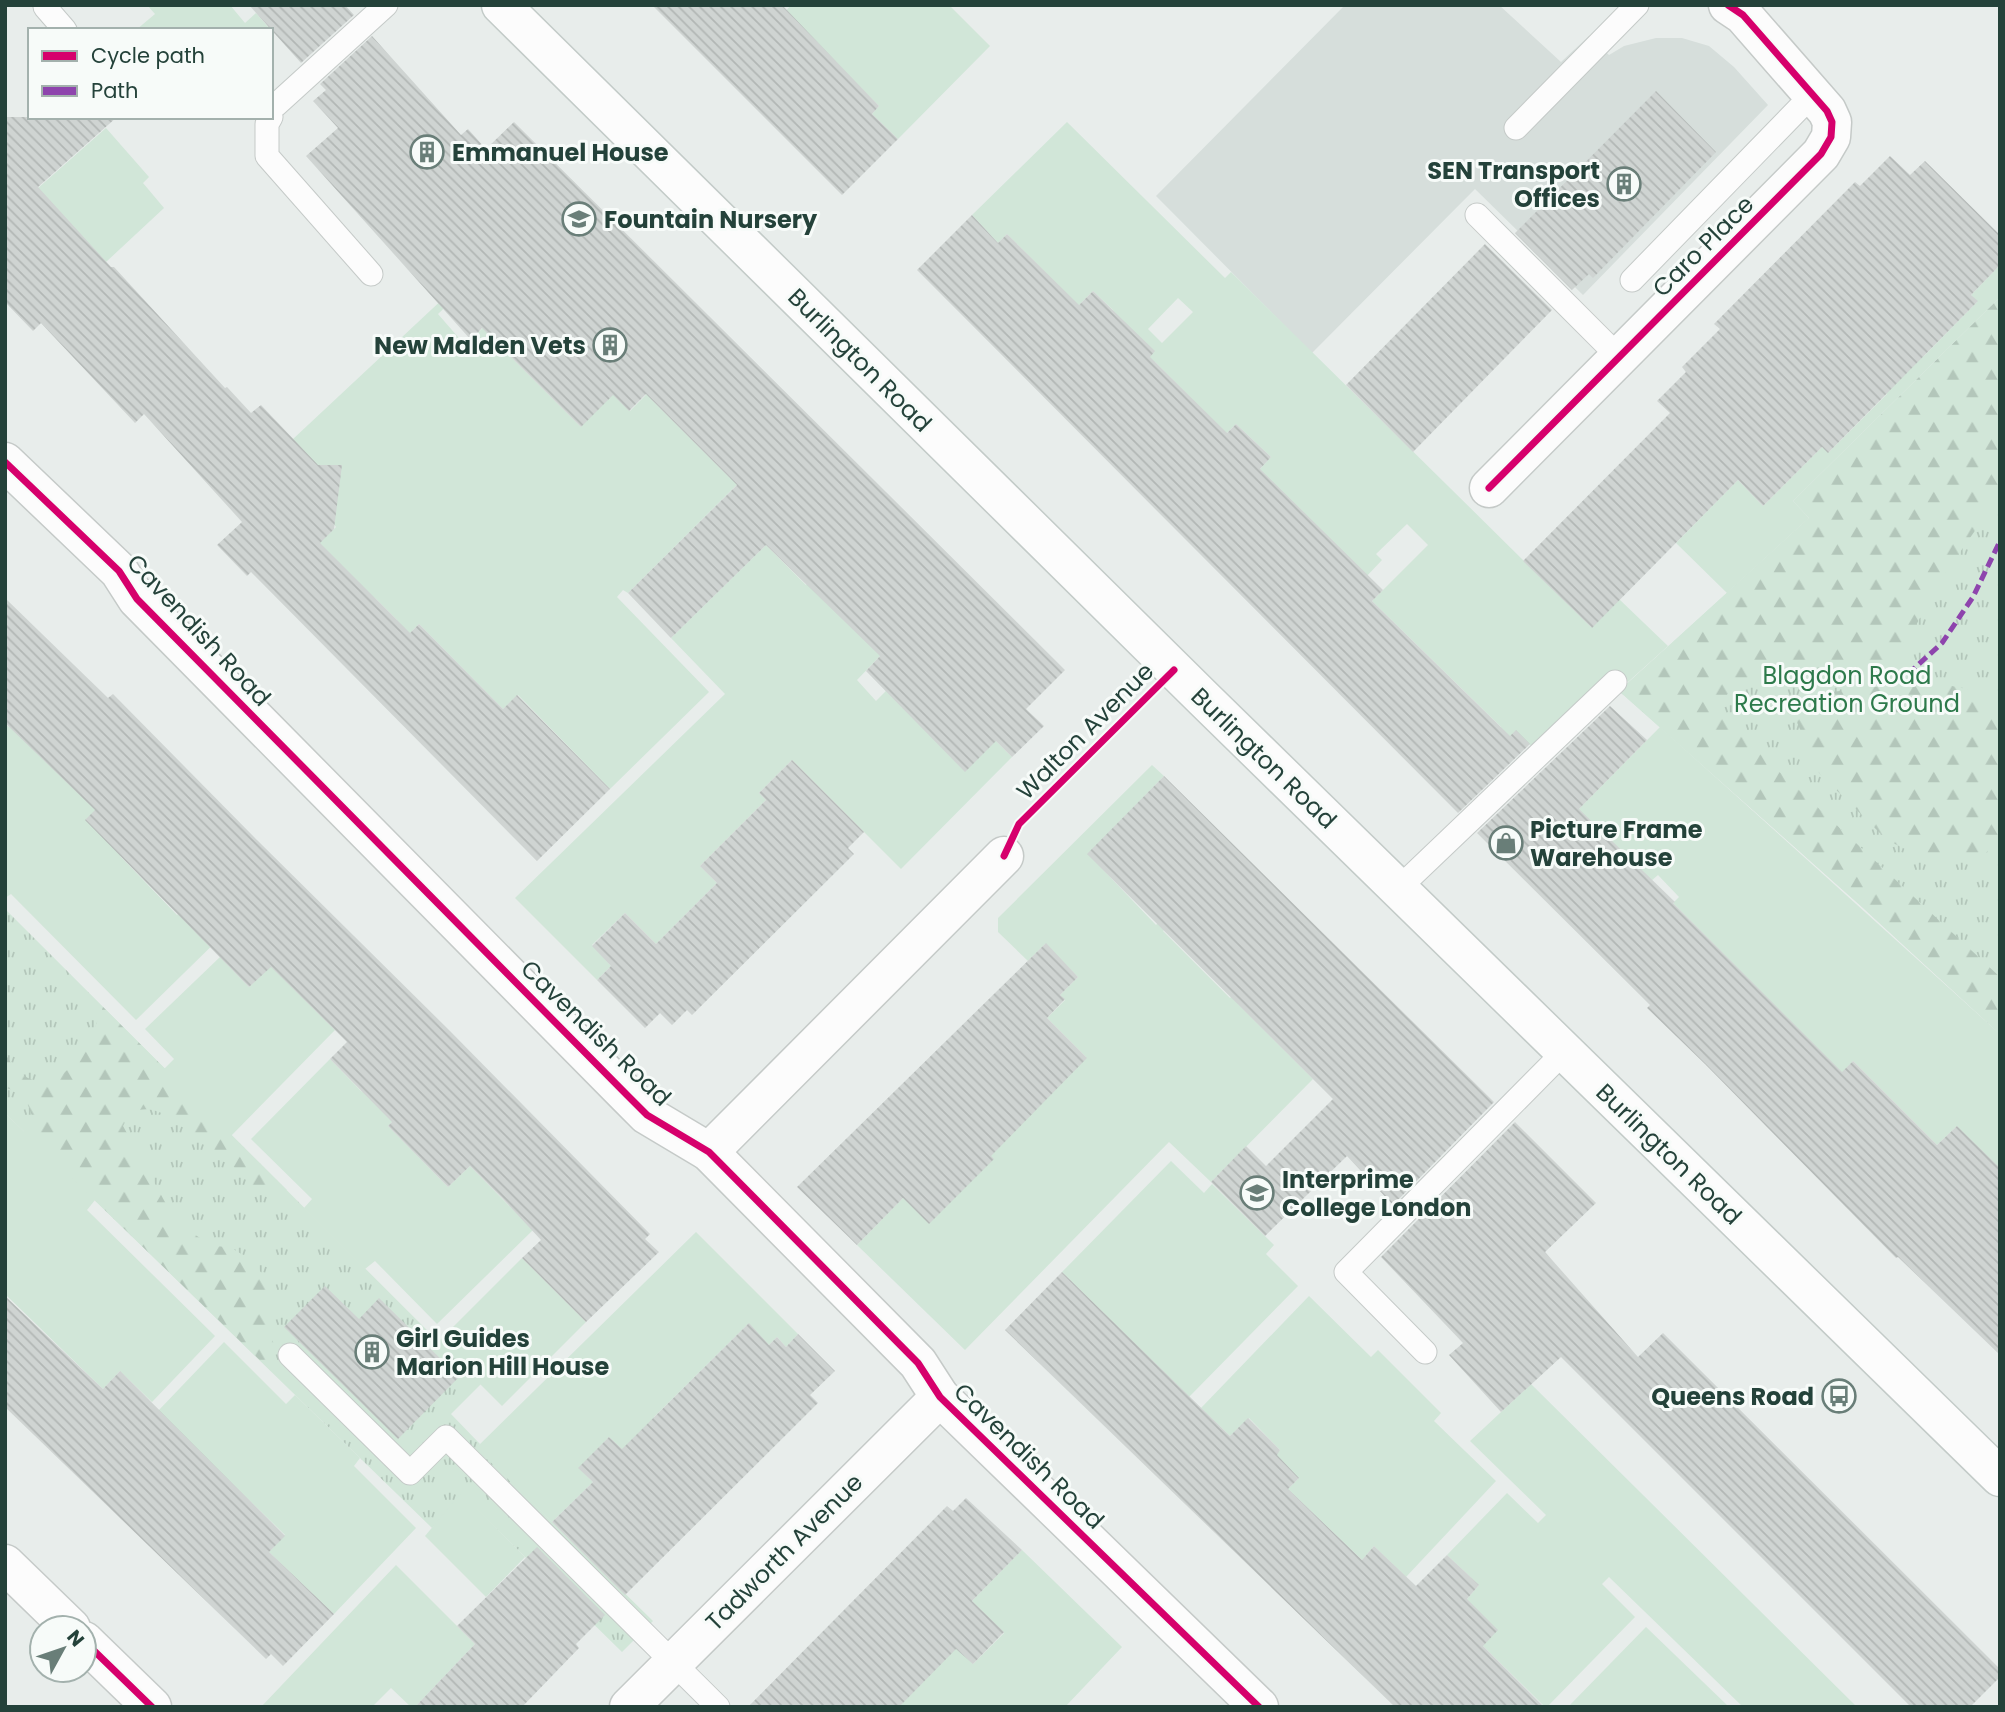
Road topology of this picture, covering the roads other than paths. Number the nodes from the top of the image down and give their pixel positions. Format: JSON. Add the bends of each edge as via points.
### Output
{"nodes":[{"id":1,"x":386,"y":5,"type":"edge"},
{"id":2,"x":501,"y":5,"type":"edge"},
{"id":3,"x":1637,"y":5,"type":"edge"},
{"id":4,"x":45,"y":7,"type":"dead end"},
{"id":5,"x":1736,"y":10,"type":"edge"},
{"id":6,"x":63,"y":28,"type":"edge"},
{"id":7,"x":1813,"y":94,"type":"junction"},
{"id":8,"x":273,"y":110,"type":"edge"},
{"id":9,"x":269,"y":119,"type":"edge"},
{"id":10,"x":1516,"y":128,"type":"dead end"},
{"id":11,"x":1477,"y":215,"type":"dead end"},
{"id":12,"x":371,"y":274,"type":"dead end"},
{"id":13,"x":1632,"y":281,"type":"dead end"},
{"id":14,"x":1619,"y":357,"type":"junction"},
{"id":15,"x":5,"y":462,"type":"edge"},
{"id":16,"x":1489,"y":488,"type":"dead end"},
{"id":17,"x":1615,"y":682,"type":"dead end"},
{"id":18,"x":1004,"y":856,"type":"dead end"},
{"id":19,"x":1398,"y":890,"type":"junction"},
{"id":20,"x":1564,"y":1052,"type":"junction"},
{"id":21,"x":709,"y":1152,"type":"junction"},
{"id":22,"x":1425,"y":1352,"type":"dead end"},
{"id":23,"x":290,"y":1355,"type":"dead end"},
{"id":24,"x":940,"y":1397,"type":"junction"},
{"id":25,"x":2000,"y":1477,"type":"edge"},
{"id":26,"x":11,"y":1581,"type":"edge"},
{"id":27,"x":53,"y":1614,"type":"edge"},
{"id":28,"x":98,"y":1655,"type":"edge"},
{"id":29,"x":673,"y":1663,"type":"junction"},
{"id":30,"x":152,"y":1707,"type":"edge"},
{"id":31,"x":629,"y":1707,"type":"edge"},
{"id":32,"x":718,"y":1707,"type":"edge"},
{"id":33,"x":1259,"y":1707,"type":"edge"}],
"edges":[{"from":1,"to":8,"type":"lane"},
{"from":2,"to":19,"type":"street","name":"Burlington Road"},
{"from":3,"to":10,"type":"lane"},
{"from":4,"to":6,"type":"lane"},
{"from":5,"to":7,"type":"street","name":"Caro Place"},
{"from":7,"to":13,"type":"lane"},
{"from":7,"to":14,"type":"street","name":"Caro Place","via":[[1832,122],[1831,137],[1821,154]]},
{"from":9,"to":12,"type":"lane","via":[[267,156]]},
{"from":11,"to":14,"type":"lane"},
{"from":14,"to":16,"type":"street","name":"Caro Place"},
{"from":15,"to":21,"type":"street","name":"Cavendish Road","via":[[119,571],[137,599],[647,1115]]},
{"from":17,"to":19,"type":"lane"},
{"from":18,"to":21,"type":"street"},
{"from":19,"to":20,"type":"street","name":"Burlington Road"},
{"from":20,"to":22,"type":"lane","via":[[1346,1272]]},
{"from":20,"to":25,"type":"street","name":"Burlington Road"},
{"from":21,"to":24,"type":"street","name":"Cavendish Road","via":[[919,1363]]},
{"from":23,"to":29,"type":"lane","via":[[410,1473],[446,1437]]},
{"from":24,"to":29,"type":"street","name":"Tadworth Avenue"},
{"from":24,"to":33,"type":"street","name":"Cavendish Road"},
{"from":26,"to":27,"type":"street"},
{"from":28,"to":30,"type":"street"},
{"from":29,"to":31,"type":"street","name":"Tadworth Avenue"},
{"from":29,"to":32,"type":"lane"}]}
